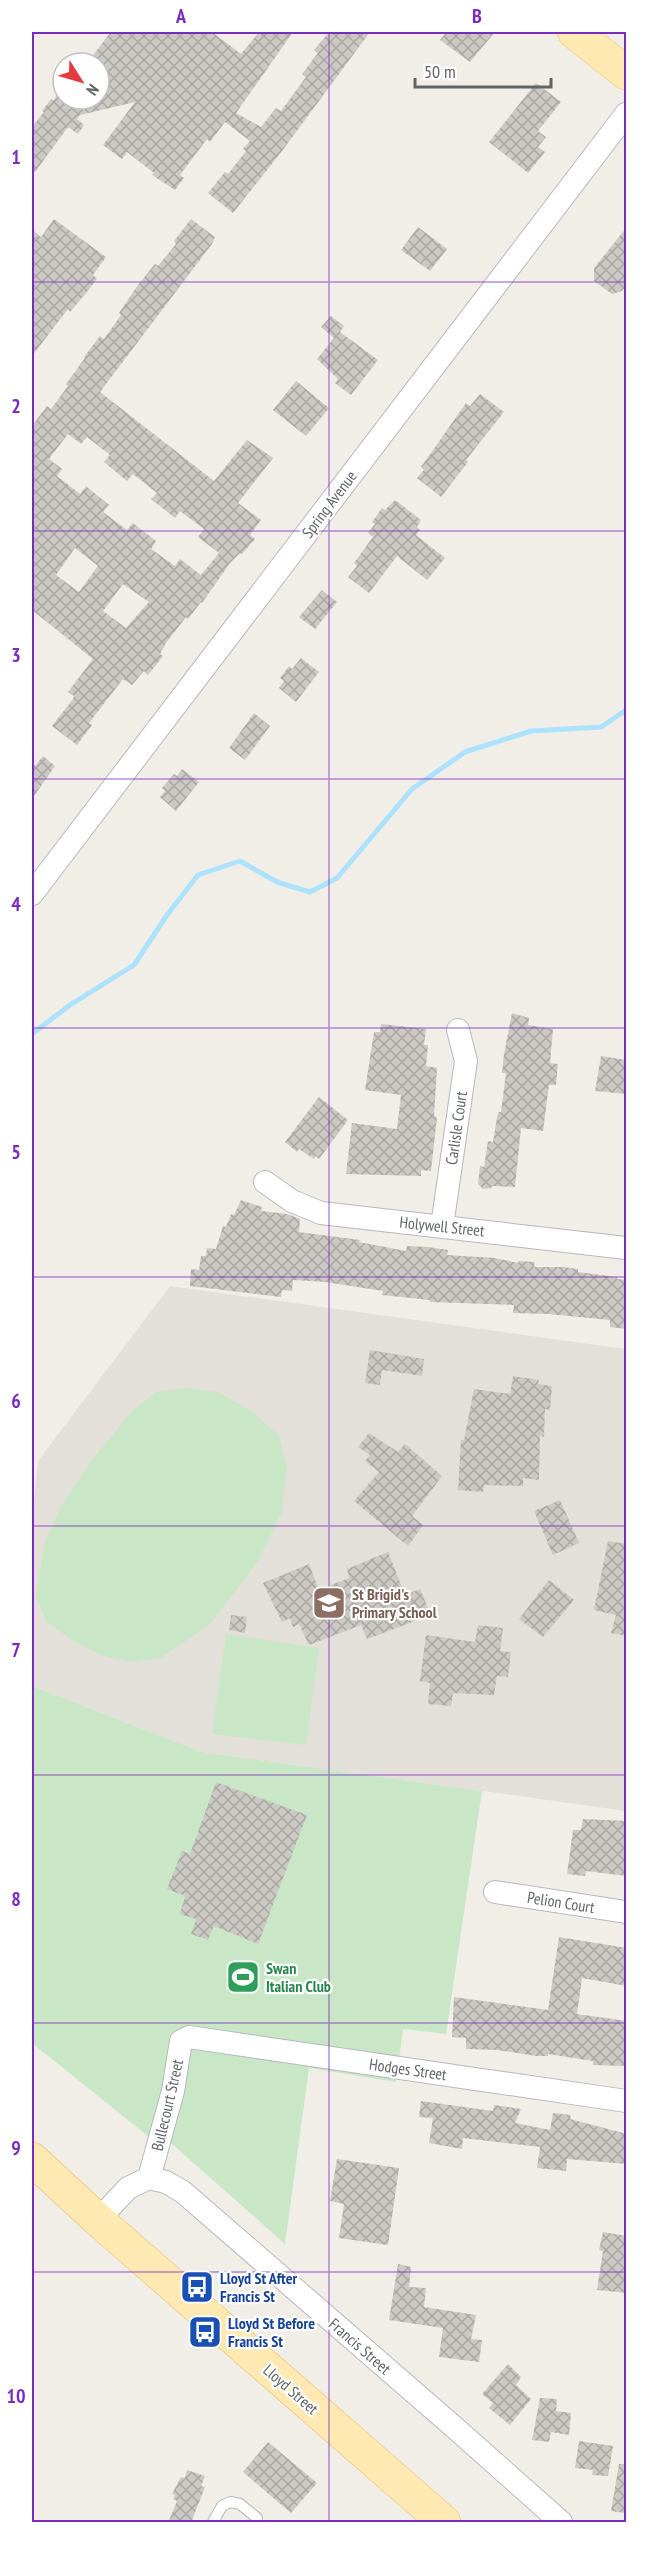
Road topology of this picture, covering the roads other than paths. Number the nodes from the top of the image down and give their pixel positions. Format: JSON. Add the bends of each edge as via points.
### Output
{"nodes":[{"id":1,"x":589,"y":36,"type":"edge"},
{"id":2,"x":627,"y":73,"type":"edge"},
{"id":3,"x":627,"y":114,"type":"edge"},
{"id":4,"x":32,"y":894,"type":"edge"},
{"id":5,"x":458,"y":1030,"type":"dead end"},
{"id":6,"x":264,"y":1182,"type":"dead end"},
{"id":7,"x":442,"y":1226,"type":"junction"},
{"id":8,"x":627,"y":1248,"type":"edge"},
{"id":9,"x":495,"y":1892,"type":"dead end"},
{"id":10,"x":627,"y":1912,"type":"edge"},
{"id":11,"x":189,"y":2037,"type":"joint"},
{"id":12,"x":627,"y":2101,"type":"edge"},
{"id":13,"x":32,"y":2159,"type":"edge"},
{"id":14,"x":149,"y":2178,"type":"junction"},
{"id":15,"x":98,"y":2220,"type":"junction"},
{"id":16,"x":257,"y":2518,"type":"dead end"},
{"id":17,"x":213,"y":2523,"type":"edge"},
{"id":18,"x":444,"y":2523,"type":"edge"},
{"id":19,"x":561,"y":2523,"type":"edge"}],
"edges":[{"from":1,"to":2,"type":"main road"},
{"from":3,"to":4,"type":"street","name":"Spring Avenue"},
{"from":5,"to":7,"type":"street","name":"Carlisle Court","via":[[466,1060]]},
{"from":6,"to":7,"type":"street","name":"Holywell Street","via":[[291,1201],[321,1213]]},
{"from":7,"to":8,"type":"street","name":"Holywell Street"},
{"from":9,"to":10,"type":"street","name":"Pelion Court"},
{"from":11,"to":12,"type":"street","name":"Hodges Street"},
{"from":11,"to":14,"type":"street","name":"Bullecourt Street","via":[[181,2041],[173,2091]]},
{"from":13,"to":15,"type":"main road","name":"Lloyd Street"},
{"from":14,"to":15,"type":"street","via":[[128,2188]]},
{"from":14,"to":19,"type":"street","name":"Francis Street","via":[[183,2192]]},
{"from":15,"to":18,"type":"main road","name":"Lloyd Street"},
{"from":16,"to":17,"type":"lane","via":[[240,2504],[230,2502],[222,2506]]}]}
